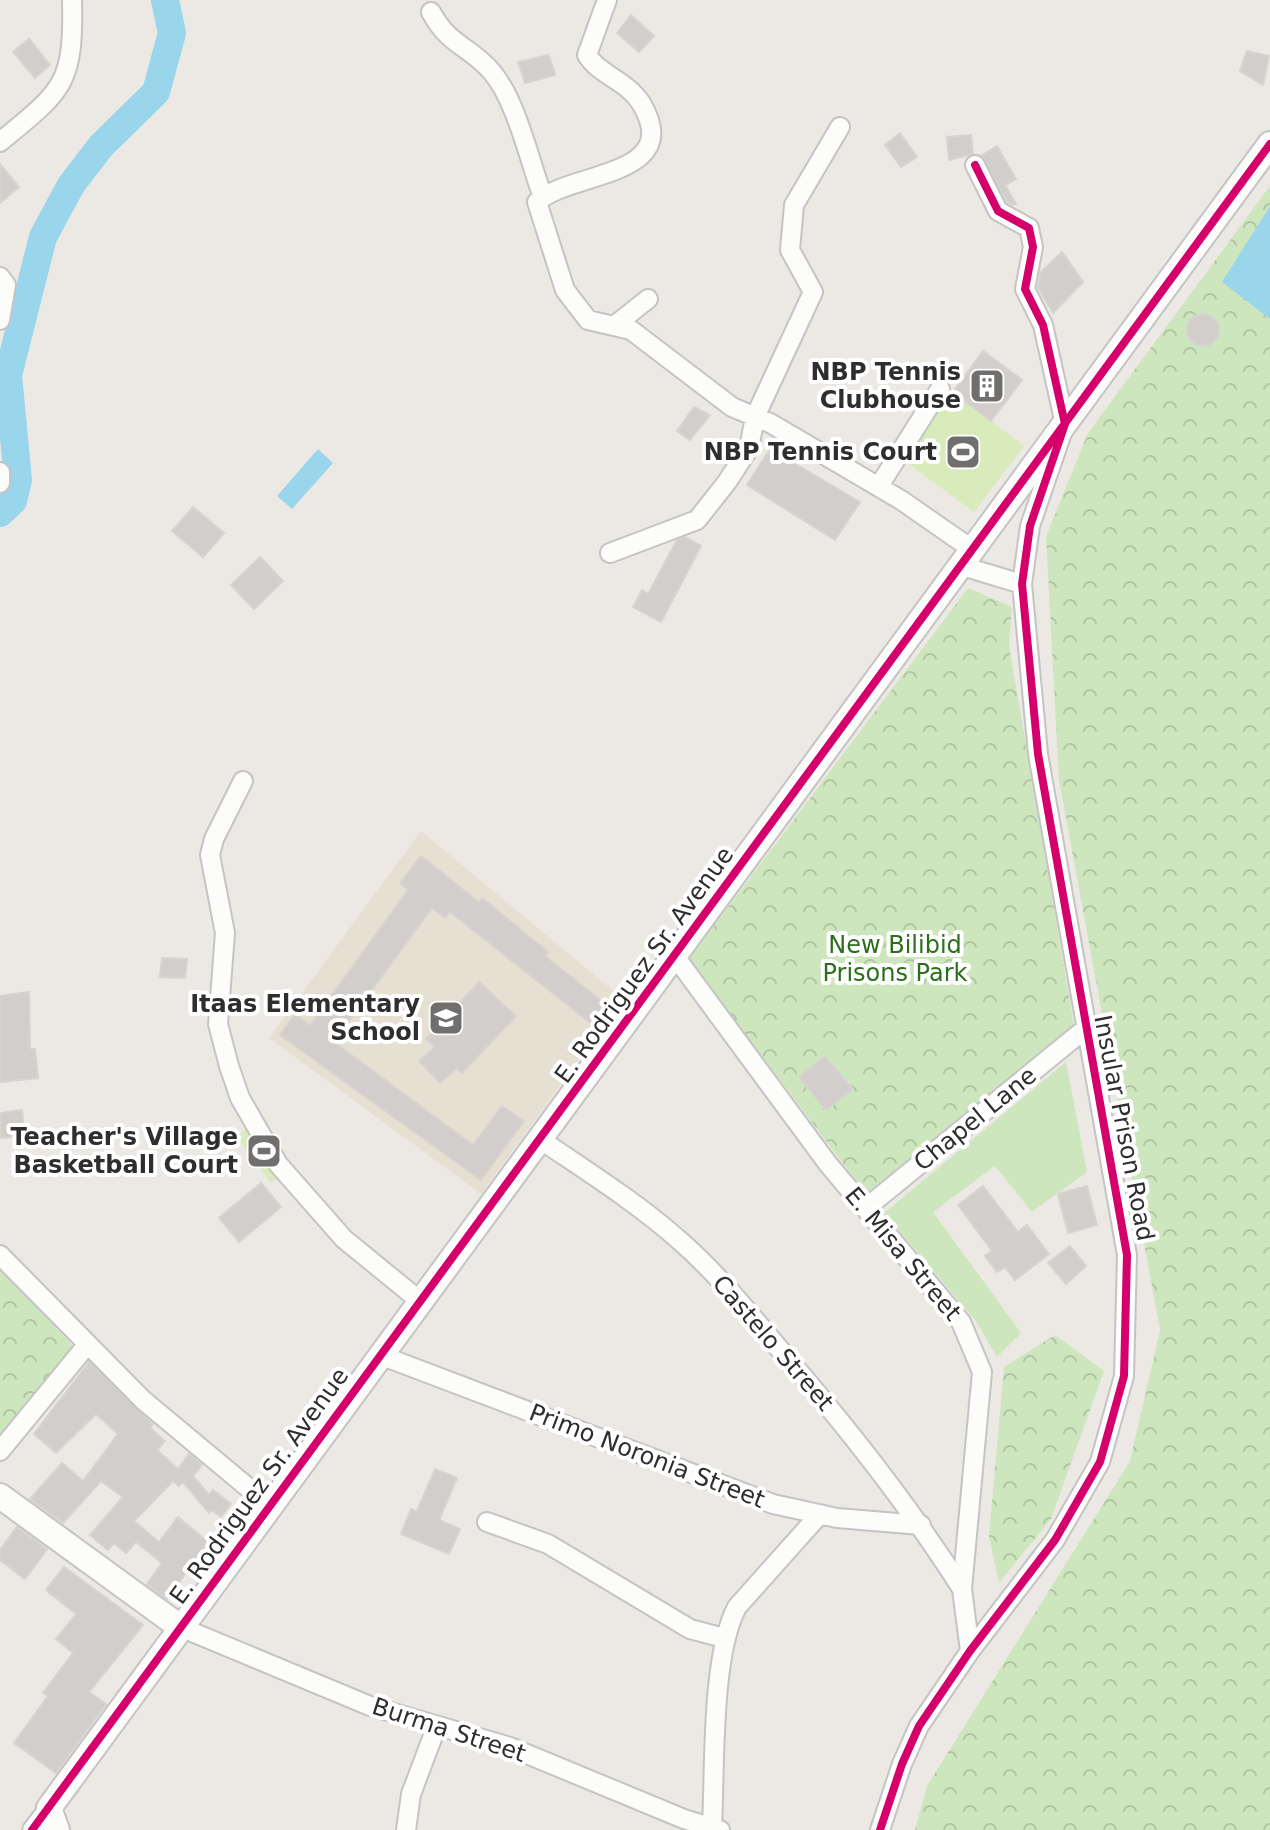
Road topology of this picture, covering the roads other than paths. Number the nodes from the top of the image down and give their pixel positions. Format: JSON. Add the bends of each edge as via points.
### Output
{"nodes":[{"id":1,"x":72,"y":0,"type":"edge"},
{"id":2,"x":607,"y":0,"type":"edge"},
{"id":3,"x":431,"y":12,"type":"dead end"},
{"id":4,"x":840,"y":127,"type":"dead end"},
{"id":5,"x":0,"y":142,"type":"edge"},
{"id":6,"x":1270,"y":144,"type":"edge"},
{"id":7,"x":975,"y":165,"type":"dead end"},
{"id":8,"x":543,"y":197,"type":"junction"},
{"id":9,"x":0,"y":277,"type":"edge"},
{"id":10,"x":648,"y":299,"type":"dead end"},
{"id":11,"x":0,"y":320,"type":"edge"},
{"id":12,"x":614,"y":326,"type":"junction"},
{"id":13,"x":940,"y":389,"type":"dead end"},
{"id":14,"x":755,"y":417,"type":"junction"},
{"id":15,"x":1065,"y":424,"type":"junction"},
{"id":16,"x":0,"y":472,"type":"edge"},
{"id":17,"x":0,"y":483,"type":"edge"},
{"id":18,"x":879,"y":486,"type":"junction"},
{"id":19,"x":610,"y":553,"type":"dead end"},
{"id":20,"x":967,"y":558,"type":"junction"},
{"id":21,"x":1022,"y":584,"type":"junction"},
{"id":22,"x":243,"y":781,"type":"dead end"},
{"id":23,"x":674,"y":955,"type":"junction"},
{"id":24,"x":1085,"y":1029,"type":"junction"},
{"id":25,"x":541,"y":1140,"type":"junction"},
{"id":26,"x":866,"y":1208,"type":"junction"},
{"id":27,"x":0,"y":1255,"type":"edge"},
{"id":28,"x":420,"y":1301,"type":"junction"},
{"id":29,"x":87,"y":1345,"type":"junction"},
{"id":30,"x":380,"y":1355,"type":"junction"},
{"id":31,"x":0,"y":1451,"type":"edge"},
{"id":32,"x":0,"y":1496,"type":"edge"},
{"id":33,"x":269,"y":1505,"type":"junction"},
{"id":34,"x":820,"y":1514,"type":"junction"},
{"id":35,"x":487,"y":1522,"type":"dead end"},
{"id":36,"x":921,"y":1525,"type":"junction"},
{"id":37,"x":962,"y":1589,"type":"junction"},
{"id":38,"x":180,"y":1627,"type":"junction"},
{"id":39,"x":724,"y":1638,"type":"junction"},
{"id":40,"x":970,"y":1651,"type":"junction"},
{"id":41,"x":436,"y":1728,"type":"junction"},
{"id":42,"x":53,"y":1819,"type":"edge"},
{"id":43,"x":716,"y":1829,"type":"edge"},
{"id":44,"x":32,"y":1830,"type":"edge"},
{"id":45,"x":406,"y":1830,"type":"edge"},
{"id":46,"x":880,"y":1830,"type":"edge"}],
"edges":[{"from":1,"to":5,"type":"street","via":[[73,47],[66,77],[46,104]]},
{"from":2,"to":8,"type":"street","via":[[587,55],[640,103],[649,121],[645,152],[634,164]]},
{"from":3,"to":8,"type":"street","via":[[446,36],[493,73]]},
{"from":4,"to":14,"type":"street","via":[[794,205],[790,250],[813,292]]},
{"from":6,"to":15,"type":"street","name":"E. Rodriguez Sr. Avenue"},
{"from":7,"to":15,"type":"street","via":[[998,211],[1029,228],[1033,260],[1025,289],[1043,325]]},
{"from":8,"to":12,"type":"street","via":[[537,207],[565,290],[588,320]]},
{"from":9,"to":11,"type":"street","via":[[6,285]]},
{"from":10,"to":12,"type":"street"},
{"from":12,"to":14,"type":"street","via":[[631,330],[732,407]]},
{"from":13,"to":18,"type":"street"},
{"from":14,"to":18,"type":"street"},
{"from":14,"to":19,"type":"street","via":[[749,448],[697,520]]},
{"from":15,"to":20,"type":"street","name":"E. Rodriguez Sr. Avenue"},
{"from":15,"to":21,"type":"street","name":"Insular Prison Road","via":[[1030,526]]},
{"from":16,"to":17,"type":"street"},
{"from":18,"to":20,"type":"street"},
{"from":20,"to":21,"type":"street"},
{"from":20,"to":23,"type":"street","name":"E. Rodriguez Sr. Avenue"},
{"from":21,"to":24,"type":"street","name":"Insular Prison Road","via":[[1038,754]]},
{"from":22,"to":28,"type":"street","via":[[210,855],[225,933],[218,1024],[229,1066],[240,1098],[278,1164],[344,1239]]},
{"from":23,"to":25,"type":"street","name":"E. Rodriguez Sr. Avenue"},
{"from":23,"to":26,"type":"street","name":"E. Misa Street"},
{"from":24,"to":26,"type":"street","name":"Chapel Lane"},
{"from":24,"to":40,"type":"street","name":"Insular Prison Road","via":[[1127,1255],[1124,1376],[1100,1462],[1055,1540]]},
{"from":25,"to":28,"type":"street","name":"E. Rodriguez Sr. Avenue"},
{"from":25,"to":36,"type":"street","name":"Castelo Street","via":[[633,1202],[727,1287],[858,1440]]},
{"from":26,"to":37,"type":"street","name":"E. Misa Street","via":[[961,1322],[982,1372]]},
{"from":27,"to":29,"type":"street"},
{"from":28,"to":30,"type":"street","name":"E. Rodriguez Sr. Avenue"},
{"from":29,"to":31,"type":"street"},
{"from":29,"to":33,"type":"street","via":[[143,1400]]},
{"from":30,"to":33,"type":"street","name":"E. Rodriguez Sr. Avenue"},
{"from":30,"to":34,"type":"street","name":"Primo Noronia Street","via":[[685,1473],[773,1504]]},
{"from":32,"to":38,"type":"street"},
{"from":33,"to":38,"type":"street","name":"E. Rodriguez Sr. Avenue"},
{"from":34,"to":36,"type":"street","name":"Primo Noronia Street"},
{"from":34,"to":39,"type":"street","via":[[737,1607]]},
{"from":35,"to":39,"type":"street","via":[[548,1544],[690,1629]]},
{"from":36,"to":37,"type":"street","name":"Castelo Street"},
{"from":37,"to":40,"type":"street","name":"E. Misa Street"},
{"from":38,"to":41,"type":"street","name":"Burma Street"},
{"from":38,"to":42,"type":"street","name":"E. Rodriguez Sr. Avenue"},
{"from":39,"to":43,"type":"street"},
{"from":40,"to":46,"type":"street","name":"Insular Prison Road","via":[[919,1726]]},
{"from":41,"to":43,"type":"street","name":"Burma Street","via":[[510,1747]]},
{"from":41,"to":45,"type":"street","via":[[411,1794]]},
{"from":42,"to":44,"type":"street"}]}
